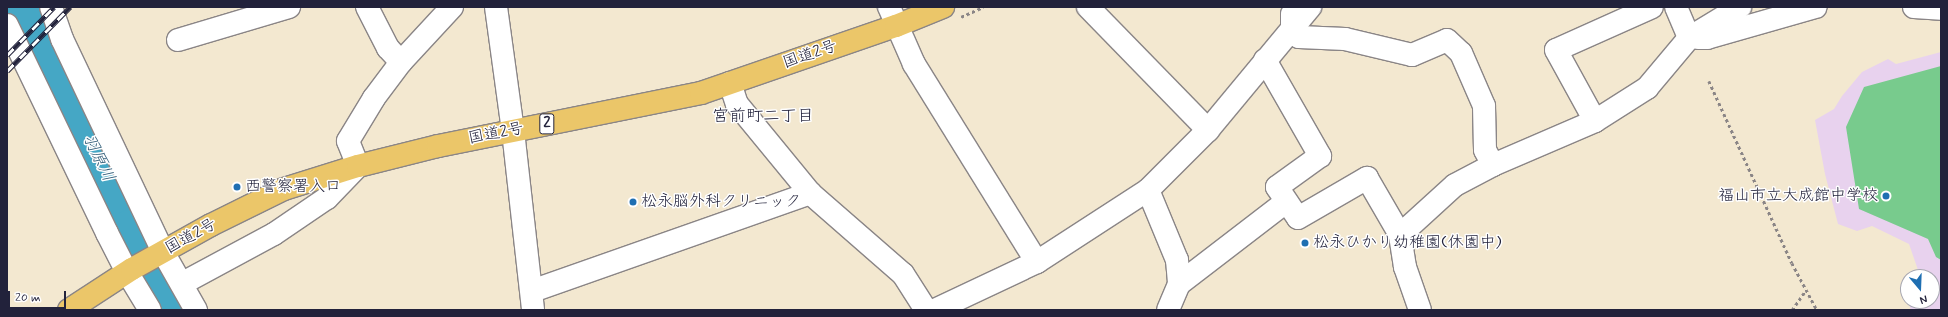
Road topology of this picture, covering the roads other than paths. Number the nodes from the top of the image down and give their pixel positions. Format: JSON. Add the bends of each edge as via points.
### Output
{"nodes":[{"id":1,"x":51,"y":7,"type":"edge"},
{"id":2,"x":289,"y":7,"type":"edge"},
{"id":3,"x":367,"y":7,"type":"edge"},
{"id":4,"x":452,"y":7,"type":"edge"},
{"id":5,"x":496,"y":7,"type":"edge"},
{"id":6,"x":943,"y":7,"type":"edge"},
{"id":7,"x":1088,"y":7,"type":"edge"},
{"id":8,"x":1310,"y":7,"type":"edge"},
{"id":9,"x":1652,"y":7,"type":"edge"},
{"id":10,"x":1676,"y":7,"type":"edge"},
{"id":11,"x":1816,"y":7,"type":"edge"},
{"id":12,"x":1914,"y":7,"type":"edge"},
{"id":13,"x":1941,"y":9,"type":"edge"},
{"id":14,"x":893,"y":17,"type":"edge"},
{"id":15,"x":1292,"y":17,"type":"edge"},
{"id":16,"x":1733,"y":18,"type":"edge"},
{"id":17,"x":7,"y":25,"type":"edge"},
{"id":18,"x":1689,"y":38,"type":"junction"},
{"id":19,"x":178,"y":40,"type":"dead end"},
{"id":20,"x":1265,"y":60,"type":"junction"},
{"id":21,"x":401,"y":62,"type":"junction"},
{"id":22,"x":730,"y":83,"type":"junction"},
{"id":23,"x":1595,"y":121,"type":"junction"},
{"id":24,"x":1208,"y":130,"type":"junction"},
{"id":25,"x":513,"y":131,"type":"junction"},
{"id":26,"x":1493,"y":165,"type":"junction"},
{"id":27,"x":358,"y":166,"type":"junction"},
{"id":28,"x":1148,"y":190,"type":"junction"},
{"id":29,"x":810,"y":193,"type":"junction"},
{"id":30,"x":1286,"y":202,"type":"junction"},
{"id":31,"x":1400,"y":235,"type":"junction"},
{"id":32,"x":160,"y":253,"type":"junction"},
{"id":33,"x":1037,"y":262,"type":"junction"},
{"id":34,"x":130,"y":270,"type":"junction"},
{"id":35,"x":183,"y":283,"type":"junction"},
{"id":36,"x":1179,"y":284,"type":"junction"},
{"id":37,"x":532,"y":300,"type":"edge"},
{"id":38,"x":69,"y":310,"type":"edge"},
{"id":39,"x":150,"y":310,"type":"edge"},
{"id":40,"x":196,"y":310,"type":"edge"},
{"id":41,"x":926,"y":310,"type":"edge"},
{"id":42,"x":935,"y":310,"type":"edge"},
{"id":43,"x":1168,"y":310,"type":"edge"},
{"id":44,"x":1420,"y":310,"type":"edge"}],
"edges":[{"from":1,"to":32,"type":"street","via":[[62,39]]},
{"from":2,"to":19,"type":"street"},
{"from":3,"to":21,"type":"street","via":[[388,48]]},
{"from":4,"to":21,"type":"street"},
{"from":5,"to":25,"type":"street"},
{"from":6,"to":14,"type":"highway","name":"国道2号","number":"2"},
{"from":7,"to":24,"type":"street"},
{"from":8,"to":15,"type":"street"},
{"from":9,"to":23,"type":"street","via":[[1556,50]]},
{"from":10,"to":18,"type":"street"},
{"from":11,"to":16,"type":"street"},
{"from":12,"to":13,"type":"street"},
{"from":14,"to":22,"type":"highway","name":"国道2号","number":"2"},
{"from":14,"to":33,"type":"street","via":[[914,64]]},
{"from":15,"to":20,"type":"street"},
{"from":15,"to":26,"type":"street","via":[[1299,37],[1345,39],[1412,55],[1447,40],[1460,53],[1484,106],[1485,150]]},
{"from":16,"to":18,"type":"street","via":[[1707,38]]},
{"from":17,"to":34,"type":"street"},
{"from":18,"to":23,"type":"street","via":[[1647,88]]},
{"from":20,"to":24,"type":"street"},
{"from":20,"to":30,"type":"street","via":[[1320,156],[1277,188]]},
{"from":21,"to":27,"type":"street","via":[[374,98],[348,141]]},
{"from":22,"to":25,"type":"highway","name":"国道2号","number":"2","via":[[701,93]]},
{"from":22,"to":29,"type":"street","via":[[737,104]]},
{"from":23,"to":26,"type":"street"},
{"from":24,"to":28,"type":"street"},
{"from":25,"to":27,"type":"highway","name":"国道2号","number":"2"},
{"from":25,"to":37,"type":"street"},
{"from":26,"to":31,"type":"street","via":[[1455,185]]},
{"from":27,"to":32,"type":"highway","name":"国道2号","number":"2","via":[[284,189]]},
{"from":27,"to":35,"type":"street","via":[[327,198],[302,216]]},
{"from":28,"to":33,"type":"street"},
{"from":28,"to":36,"type":"street","via":[[1177,260]]},
{"from":29,"to":37,"type":"street"},
{"from":29,"to":41,"type":"street","via":[[903,274]]},
{"from":30,"to":31,"type":"street","via":[[1298,218],[1367,178]]},
{"from":30,"to":36,"type":"street"},
{"from":31,"to":44,"type":"street","via":[[1405,267]]},
{"from":32,"to":34,"type":"highway","name":"国道2号","number":"2"},
{"from":32,"to":35,"type":"street"},
{"from":33,"to":42,"type":"street"},
{"from":34,"to":38,"type":"highway","name":"国道2号","number":"2"},
{"from":34,"to":39,"type":"street"},
{"from":35,"to":40,"type":"street"},
{"from":36,"to":43,"type":"street"}]}
